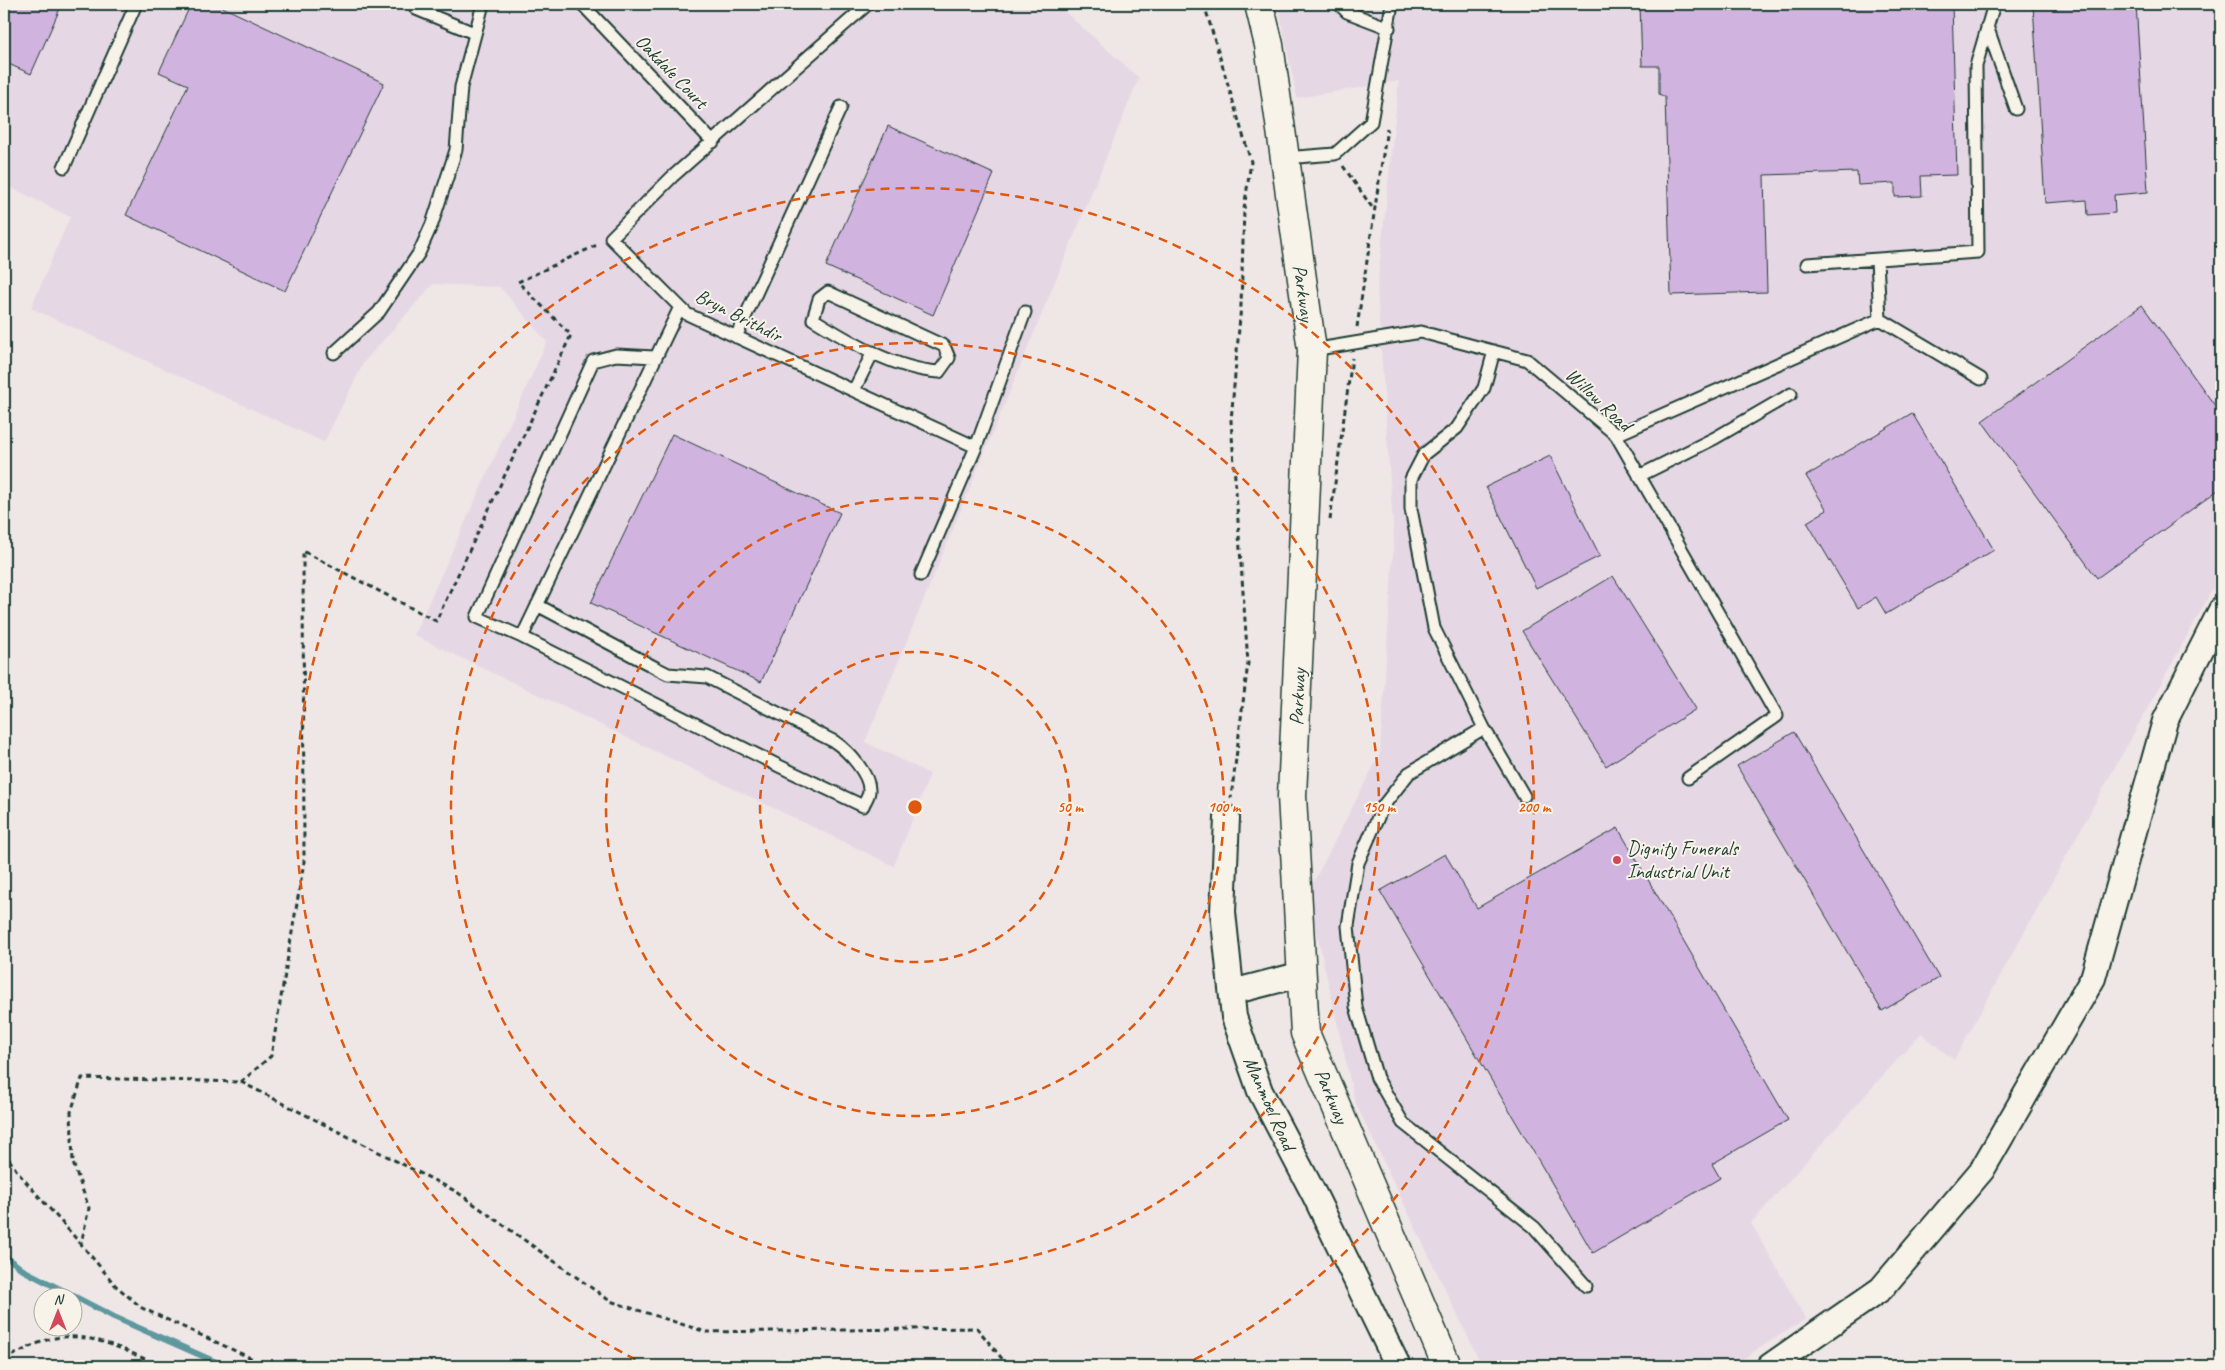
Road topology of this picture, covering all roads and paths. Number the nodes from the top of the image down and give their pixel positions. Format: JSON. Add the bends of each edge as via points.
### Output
{"nodes":[{"id":1,"x":136,"y":4,"type":"edge"},
{"id":2,"x":483,"y":4,"type":"edge"},
{"id":3,"x":582,"y":4,"type":"edge"},
{"id":4,"x":868,"y":4,"type":"edge"},
{"id":5,"x":1204,"y":4,"type":"edge"},
{"id":6,"x":1259,"y":4,"type":"edge"},
{"id":7,"x":1339,"y":4,"type":"edge"},
{"id":8,"x":1392,"y":4,"type":"edge"},
{"id":9,"x":1994,"y":4,"type":"edge"},
{"id":10,"x":416,"y":9,"type":"dead end"},
{"id":11,"x":1987,"y":26,"type":"junction"},
{"id":12,"x":1389,"y":28,"type":"junction"},
{"id":13,"x":474,"y":33,"type":"junction"},
{"id":14,"x":841,"y":107,"type":"dead end"},
{"id":15,"x":2016,"y":109,"type":"dead end"},
{"id":16,"x":1388,"y":122,"type":"dead end"},
{"id":17,"x":713,"y":142,"type":"junction"},
{"id":18,"x":1335,"y":154,"type":"junction"},
{"id":19,"x":1285,"y":158,"type":"junction"},
{"id":20,"x":64,"y":167,"type":"dead end"},
{"id":21,"x":1374,"y":211,"type":"junction"},
{"id":22,"x":611,"y":238,"type":"junction"},
{"id":23,"x":1877,"y":260,"type":"junction"},
{"id":24,"x":1807,"y":264,"type":"dead end"},
{"id":25,"x":680,"y":307,"type":"junction"},
{"id":26,"x":1025,"y":312,"type":"dead end"},
{"id":27,"x":1880,"y":319,"type":"junction"},
{"id":28,"x":736,"y":337,"type":"junction"},
{"id":29,"x":1354,"y":343,"type":"junction"},
{"id":30,"x":1312,"y":350,"type":"junction"},
{"id":31,"x":1494,"y":351,"type":"junction"},
{"id":32,"x":873,"y":352,"type":"junction"},
{"id":33,"x":334,"y":353,"type":"dead end"},
{"id":34,"x":654,"y":357,"type":"junction"},
{"id":35,"x":1981,"y":379,"type":"dead end"},
{"id":36,"x":854,"y":390,"type":"junction"},
{"id":37,"x":1791,"y":394,"type":"dead end"},
{"id":38,"x":1616,"y":435,"type":"junction"},
{"id":39,"x":976,"y":447,"type":"junction"},
{"id":40,"x":1640,"y":476,"type":"junction"},
{"id":41,"x":922,"y":575,"type":"dead end"},
{"id":42,"x":537,"y":606,"type":"junction"},
{"id":43,"x":2221,"y":610,"type":"edge"},
{"id":44,"x":522,"y":637,"type":"junction"},
{"id":45,"x":1484,"y":728,"type":"junction"},
{"id":46,"x":1688,"y":778,"type":"dead end"},
{"id":47,"x":1524,"y":796,"type":"dead end"},
{"id":48,"x":1227,"y":818,"type":"joint"},
{"id":49,"x":1302,"y":974,"type":"junction"},
{"id":50,"x":1232,"y":992,"type":"junction"},
{"id":51,"x":241,"y":1082,"type":"junction"},
{"id":52,"x":4,"y":1152,"type":"edge"},
{"id":53,"x":81,"y":1244,"type":"junction"},
{"id":54,"x":1586,"y":1286,"type":"dead end"},
{"id":55,"x":4,"y":1359,"type":"edge"},
{"id":56,"x":161,"y":1366,"type":"edge"},
{"id":57,"x":268,"y":1366,"type":"edge"},
{"id":58,"x":1008,"y":1366,"type":"edge"},
{"id":59,"x":1398,"y":1366,"type":"edge"},
{"id":60,"x":1447,"y":1366,"type":"edge"},
{"id":61,"x":1770,"y":1366,"type":"edge"}],
"edges":[{"from":1,"to":20,"type":"lane"},
{"from":2,"to":13,"type":"lane"},
{"from":3,"to":17,"type":"lane","name":"Oakdale Court"},
{"from":4,"to":17,"type":"lane"},
{"from":5,"to":48,"type":"path","via":[[1251,162],[1244,209],[1232,421],[1248,663]]},
{"from":6,"to":19,"type":"main road","name":"Parkway","via":[[1269,45]]},
{"from":7,"to":12,"type":"lane","via":[[1348,12]]},
{"from":8,"to":12,"type":"lane"},
{"from":9,"to":11,"type":"lane"},
{"from":10,"to":13,"type":"lane"},
{"from":11,"to":15,"type":"lane"},
{"from":11,"to":23,"type":"lane","via":[[1976,66],[1978,252]]},
{"from":12,"to":18,"type":"lane","via":[[1371,122]]},
{"from":13,"to":33,"type":"lane","via":[[462,88],[456,150],[422,246],[379,312]]},
{"from":14,"to":28,"type":"lane"},
{"from":16,"to":21,"type":"path"},
{"from":17,"to":22,"type":"lane","via":[[672,177]]},
{"from":18,"to":19,"type":"lane"},
{"from":18,"to":21,"type":"path"},
{"from":19,"to":30,"type":"main road","name":"Parkway"},
{"from":21,"to":29,"type":"path"},
{"from":22,"to":25,"type":"lane","name":"Bryn Brithdir"},
{"from":22,"to":51,"type":"path","via":[[518,282],[571,335],[436,621],[303,551],[304,862],[271,1056]]},
{"from":23,"to":24,"type":"lane"},
{"from":23,"to":27,"type":"lane"},
{"from":25,"to":28,"type":"lane","name":"Bryn Brithdir","via":[[687,314]]},
{"from":25,"to":34,"type":"lane"},
{"from":26,"to":39,"type":"lane"},
{"from":27,"to":35,"type":"lane"},
{"from":27,"to":38,"type":"lane"},
{"from":28,"to":36,"type":"lane","name":"Bryn Brithdir"},
{"from":29,"to":30,"type":"lane","name":"Willow Road"},
{"from":29,"to":31,"type":"lane","name":"Willow Road","via":[[1421,332]]},
{"from":30,"to":49,"type":"main road","name":"Parkway","via":[[1292,796]]},
{"from":31,"to":38,"type":"lane","name":"Willow Road","via":[[1527,360]]},
{"from":31,"to":45,"type":"lane","via":[[1484,388],[1456,428],[1424,454],[1411,479],[1411,509],[1434,628]]},
{"from":32,"to":32,"type":"lane","via":[[813,319],[819,299],[828,292],[944,346],[949,358],[939,372],[922,371]]},
{"from":32,"to":36,"type":"lane"},
{"from":34,"to":42,"type":"lane"},
{"from":34,"to":44,"type":"lane","via":[[616,354],[594,361],[477,617]]},
{"from":36,"to":39,"type":"lane","name":"Bryn Brithdir"},
{"from":37,"to":40,"type":"lane"},
{"from":38,"to":40,"type":"lane","name":"Willow Road"},
{"from":39,"to":41,"type":"lane"},
{"from":40,"to":46,"type":"lane","name":"Willow Road","via":[[1777,716]]},
{"from":42,"to":44,"type":"lane"},
{"from":42,"to":44,"type":"lane","via":[[668,674],[707,677],[835,742],[847,751],[863,774],[868,784],[868,797],[863,806]]},
{"from":43,"to":61,"type":"street","via":[[2165,722],[2093,978],[1982,1170],[1881,1289]]},
{"from":45,"to":47,"type":"lane"},
{"from":45,"to":54,"type":"lane","via":[[1409,773],[1383,806],[1358,863],[1348,926],[1356,1007],[1377,1078],[1403,1123],[1534,1227]]},
{"from":48,"to":50,"type":"street","name":"Manmoel Road","via":[[1223,912]]},
{"from":49,"to":50,"type":"street"},
{"from":49,"to":60,"type":"main road","name":"Parkway","via":[[1305,1033]]},
{"from":50,"to":59,"type":"street","name":"Manmoel Road","via":[[1234,1018],[1260,1091]]},
{"from":51,"to":53,"type":"path","via":[[82,1078],[71,1112],[73,1163],[89,1208]]},
{"from":51,"to":58,"type":"path","via":[[457,1192],[610,1301],[706,1332],[977,1328]]},
{"from":52,"to":53,"type":"path","via":[[19,1174]]},
{"from":53,"to":57,"type":"path","via":[[116,1286],[142,1308]]},
{"from":55,"to":56,"type":"path","via":[[49,1340],[75,1336],[93,1338]]}]}
